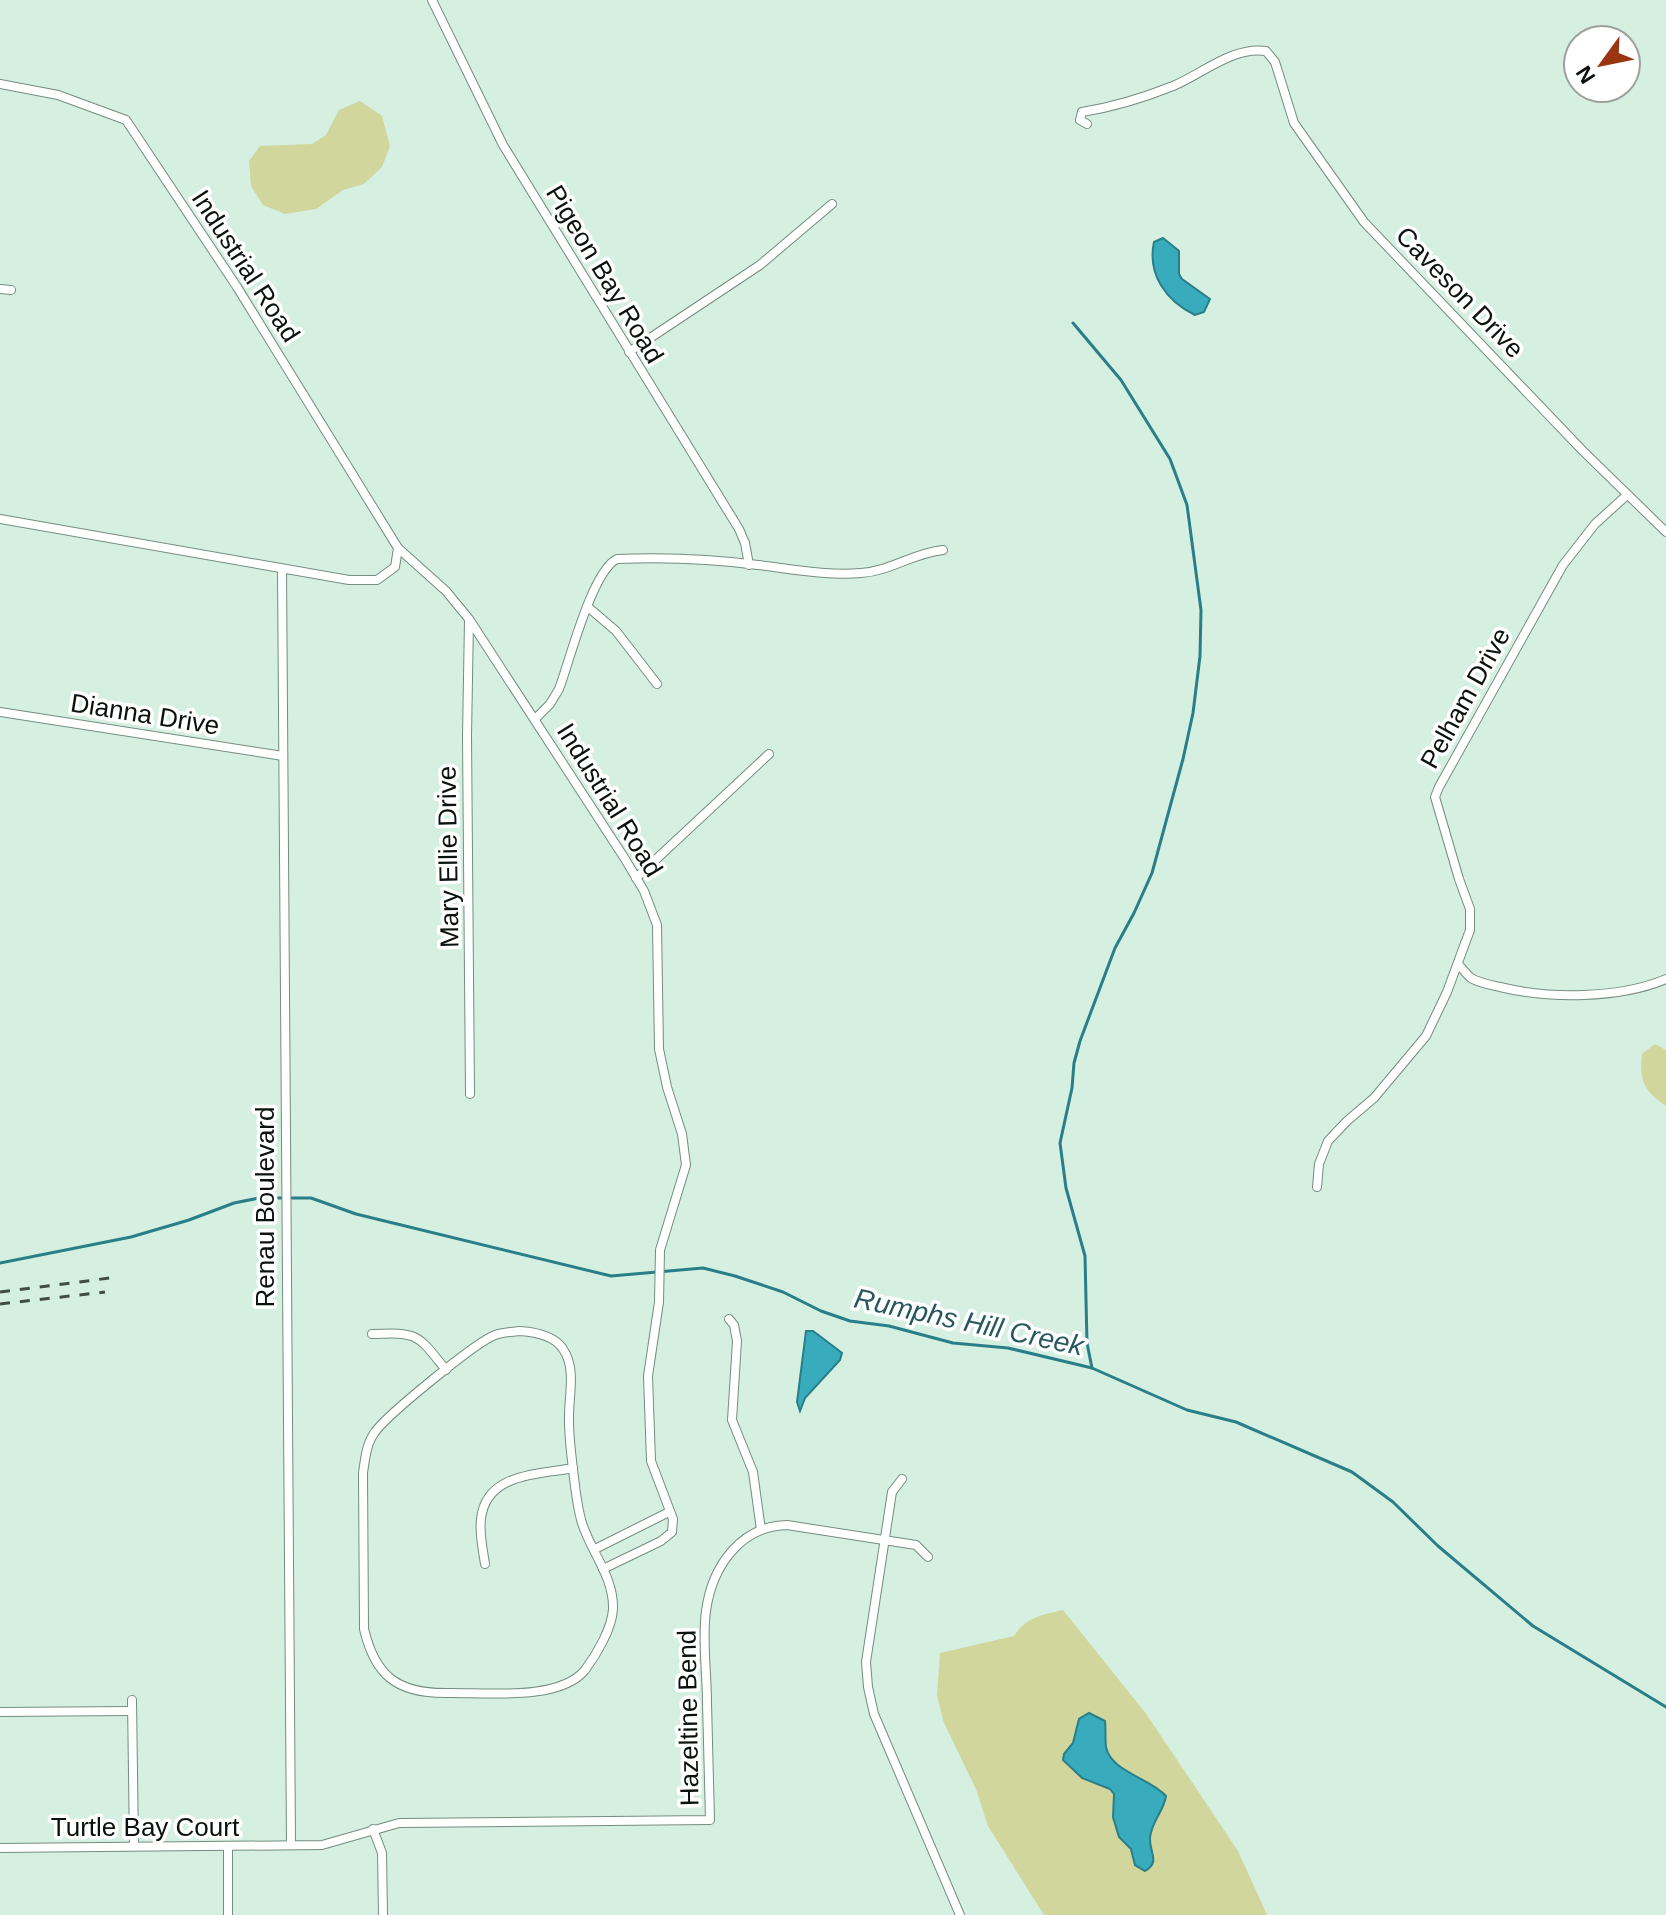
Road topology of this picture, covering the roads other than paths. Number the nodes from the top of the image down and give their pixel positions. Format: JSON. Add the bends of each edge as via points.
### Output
{"nodes":[{"id":1,"x":432,"y":0,"type":"edge"},
{"id":2,"x":0,"y":84,"type":"edge"},
{"id":3,"x":1087,"y":124,"type":"dead end"},
{"id":4,"x":832,"y":204,"type":"dead end"},
{"id":5,"x":0,"y":289,"type":"edge"},
{"id":6,"x":11,"y":290,"type":"dead end"},
{"id":7,"x":629,"y":352,"type":"junction"},
{"id":8,"x":1627,"y":495,"type":"junction"},
{"id":9,"x":0,"y":519,"type":"edge"},
{"id":10,"x":1666,"y":532,"type":"edge"},
{"id":11,"x":398,"y":548,"type":"junction"},
{"id":12,"x":943,"y":550,"type":"dead end"},
{"id":13,"x":749,"y":565,"type":"junction"},
{"id":14,"x":282,"y":569,"type":"junction"},
{"id":15,"x":588,"y":607,"type":"junction"},
{"id":16,"x":469,"y":619,"type":"junction"},
{"id":17,"x":657,"y":684,"type":"dead end"},
{"id":18,"x":0,"y":712,"type":"edge"},
{"id":19,"x":535,"y":719,"type":"junction"},
{"id":20,"x":769,"y":754,"type":"dead end"},
{"id":21,"x":283,"y":756,"type":"junction"},
{"id":22,"x":636,"y":878,"type":"junction"},
{"id":23,"x":1458,"y":964,"type":"junction"},
{"id":24,"x":1666,"y":979,"type":"edge"},
{"id":25,"x":470,"y":1094,"type":"dead end"},
{"id":26,"x":1317,"y":1187,"type":"dead end"},
{"id":27,"x":729,"y":1319,"type":"dead end"},
{"id":28,"x":372,"y":1334,"type":"dead end"},
{"id":29,"x":446,"y":1370,"type":"junction"},
{"id":30,"x":573,"y":1468,"type":"junction"},
{"id":31,"x":902,"y":1479,"type":"dead end"},
{"id":32,"x":669,"y":1512,"type":"junction"},
{"id":33,"x":761,"y":1530,"type":"junction"},
{"id":34,"x":883,"y":1540,"type":"junction"},
{"id":35,"x":595,"y":1549,"type":"junction"},
{"id":36,"x":928,"y":1557,"type":"dead end"},
{"id":37,"x":485,"y":1564,"type":"dead end"},
{"id":38,"x":603,"y":1569,"type":"junction"},
{"id":39,"x":132,"y":1700,"type":"dead end"},
{"id":40,"x":132,"y":1711,"type":"junction"},
{"id":41,"x":0,"y":1712,"type":"edge"},
{"id":42,"x":373,"y":1829,"type":"junction"},
{"id":43,"x":291,"y":1844,"type":"junction"},
{"id":44,"x":134,"y":1846,"type":"junction"},
{"id":45,"x":228,"y":1847,"type":"junction"},
{"id":46,"x":0,"y":1848,"type":"edge"},
{"id":47,"x":228,"y":1915,"type":"edge"},
{"id":48,"x":383,"y":1915,"type":"edge"},
{"id":49,"x":960,"y":1915,"type":"edge"}],
"edges":[{"from":1,"to":7,"type":"street","name":"Pigeon Bay Road","via":[[503,145]]},
{"from":2,"to":11,"type":"street","name":"Industrial Road","via":[[58,95],[126,120],[237,287]]},
{"from":3,"to":8,"type":"street","name":"Caveson Drive","via":[[1080,120],[1082,112],[1175,85],[1249,50],[1266,51],[1275,62],[1294,123],[1364,222]]},
{"from":4,"to":7,"type":"street","via":[[760,265]]},
{"from":5,"to":6,"type":"street"},
{"from":7,"to":13,"type":"street","name":"Pigeon Bay Road","via":[[743,536]]},
{"from":8,"to":10,"type":"street","name":"Caveson Drive"},
{"from":8,"to":23,"type":"street","name":"Pelham Drive","via":[[1595,524],[1563,565],[1435,797],[1470,909],[1470,930]]},
{"from":9,"to":14,"type":"street"},
{"from":11,"to":14,"type":"street","via":[[395,567],[377,580]]},
{"from":11,"to":16,"type":"street","name":"Industrial Road"},
{"from":12,"to":13,"type":"street","via":[[863,573]]},
{"from":13,"to":15,"type":"street","via":[[617,559],[602,572]]},
{"from":14,"to":21,"type":"street","name":"Renau Boulevard"},
{"from":15,"to":17,"type":"street","via":[[616,631]]},
{"from":15,"to":19,"type":"street","via":[[559,689]]},
{"from":16,"to":19,"type":"street","name":"Industrial Road"},
{"from":16,"to":25,"type":"street","name":"Mary Ellie Drive"},
{"from":18,"to":21,"type":"street","name":"Dianna Drive"},
{"from":19,"to":22,"type":"street","name":"Industrial Road"},
{"from":20,"to":22,"type":"street"},
{"from":21,"to":43,"type":"street","name":"Renau Boulevard"},
{"from":22,"to":32,"type":"street","name":"Industrial Road","via":[[657,925],[659,1049],[686,1165],[660,1250],[648,1376],[651,1461]]},
{"from":23,"to":24,"type":"street","via":[[1472,979],[1521,992],[1578,996]]},
{"from":23,"to":26,"type":"street","name":"Pelham Drive","via":[[1426,1036],[1374,1098],[1328,1141]]},
{"from":27,"to":33,"type":"street","via":[[737,1341],[732,1420],[753,1472]]},
{"from":28,"to":29,"type":"street","via":[[419,1337]]},
{"from":29,"to":30,"type":"street","via":[[497,1334],[541,1333],[563,1347],[571,1366]]},
{"from":29,"to":38,"type":"street","via":[[387,1418],[365,1455],[364,1629],[382,1674],[404,1687],[438,1693],[555,1689],[584,1672],[606,1633],[613,1609]]},
{"from":30,"to":35,"type":"street","via":[[582,1524]]},
{"from":30,"to":37,"type":"street","via":[[508,1480],[493,1491],[480,1522]]},
{"from":31,"to":34,"type":"street","via":[[892,1492]]},
{"from":32,"to":35,"type":"street"},
{"from":32,"to":38,"type":"street","via":[[669,1536]]},
{"from":33,"to":34,"type":"street","via":[[787,1525]]},
{"from":33,"to":42,"type":"street","name":"Hazeltine Bend","via":[[728,1554],[706,1612],[710,1820],[399,1823]]},
{"from":34,"to":36,"type":"street","via":[[916,1545]]},
{"from":34,"to":49,"type":"street","via":[[866,1662],[868,1687],[874,1714]]},
{"from":35,"to":38,"type":"street"},
{"from":39,"to":40,"type":"street"},
{"from":40,"to":41,"type":"street"},
{"from":40,"to":44,"type":"street"},
{"from":42,"to":43,"type":"street","name":"Hazeltine Bend","via":[[330,1844]]},
{"from":42,"to":48,"type":"street","via":[[382,1853]]},
{"from":43,"to":45,"type":"street","name":"Turtle Bay Court"},
{"from":44,"to":45,"type":"street","name":"Turtle Bay Court"},
{"from":44,"to":46,"type":"street","name":"Turtle Bay Court"},
{"from":45,"to":47,"type":"street"}]}
